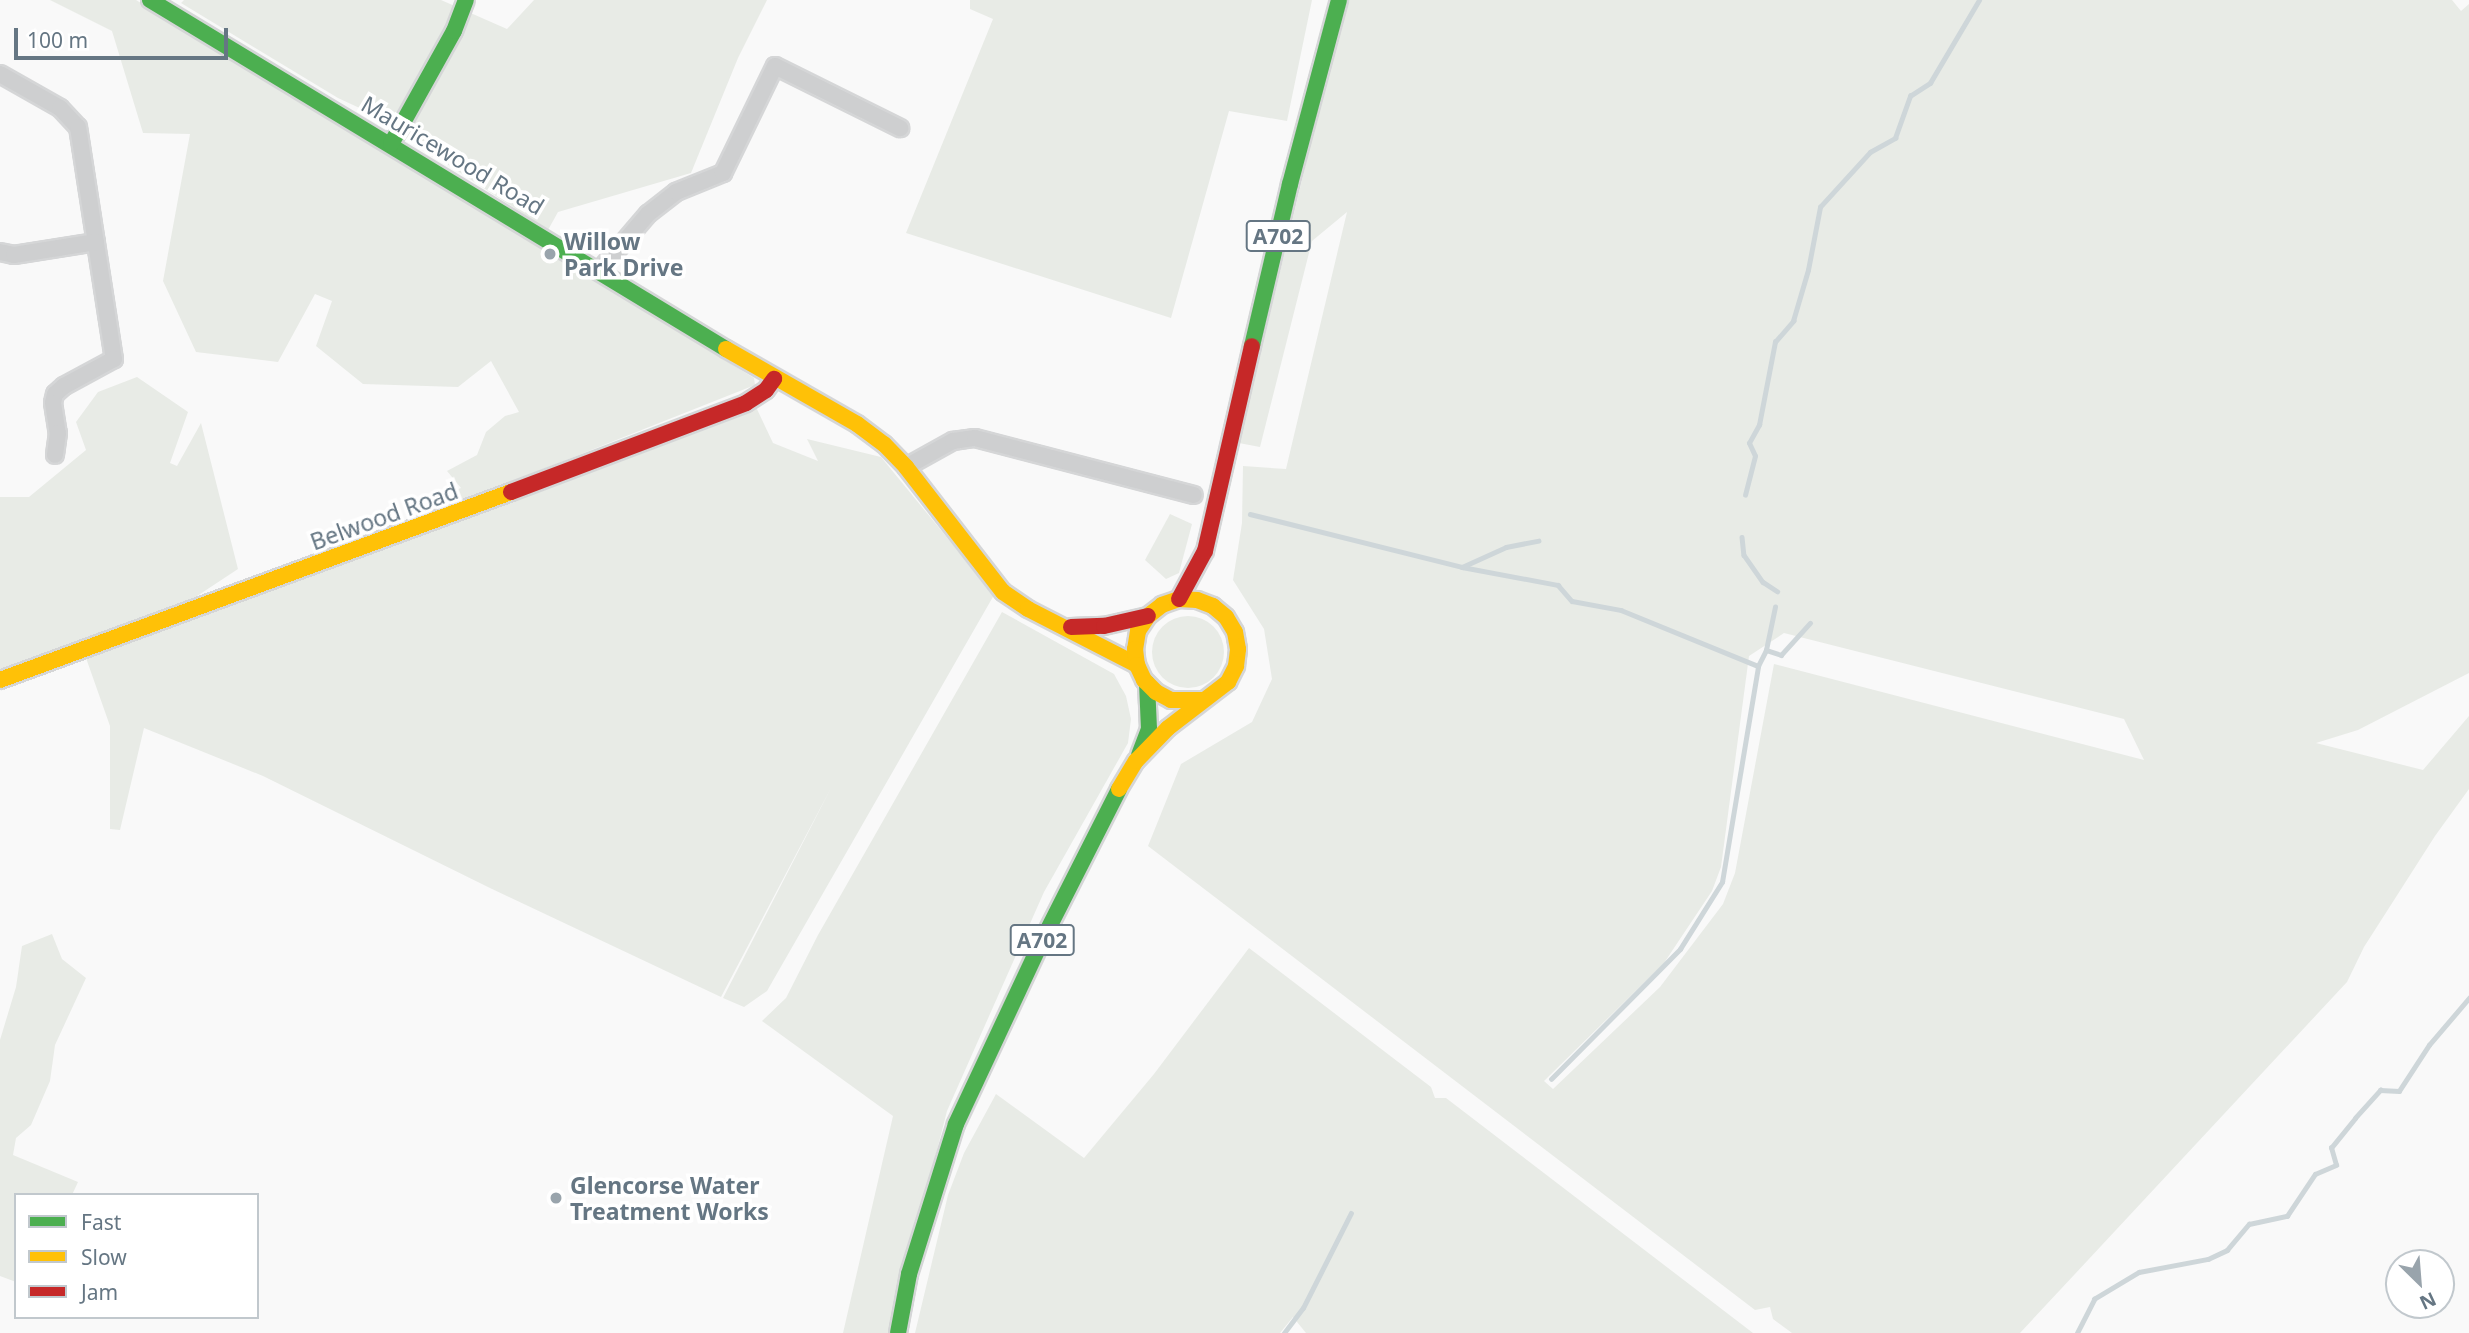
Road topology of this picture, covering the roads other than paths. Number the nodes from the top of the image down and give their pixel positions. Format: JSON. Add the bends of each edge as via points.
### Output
{"nodes":[{"id":1,"x":150,"y":0,"type":"edge"},
{"id":2,"x":466,"y":0,"type":"edge"},
{"id":3,"x":1339,"y":0,"type":"edge"},
{"id":4,"x":0,"y":74,"type":"edge"},
{"id":5,"x":900,"y":128,"type":"dead end"},
{"id":6,"x":391,"y":144,"type":"junction"},
{"id":7,"x":96,"y":242,"type":"junction"},
{"id":8,"x":0,"y":252,"type":"edge"},
{"id":9,"x":600,"y":270,"type":"junction"},
{"id":10,"x":774,"y":379,"type":"junction"},
{"id":11,"x":55,"y":456,"type":"dead end"},
{"id":12,"x":906,"y":467,"type":"junction"},
{"id":13,"x":1194,"y":495,"type":"dead end"},
{"id":14,"x":1205,"y":551,"type":"junction"},
{"id":15,"x":1179,"y":599,"type":"junction"},
{"id":16,"x":1213,"y":606,"type":"junction"},
{"id":17,"x":1148,"y":616,"type":"junction"},
{"id":18,"x":1068,"y":627,"type":"junction"},
{"id":19,"x":1137,"y":665,"type":"junction"},
{"id":20,"x":0,"y":680,"type":"edge"},
{"id":21,"x":1147,"y":683,"type":"junction"},
{"id":22,"x":1202,"y":700,"type":"junction"},
{"id":23,"x":1136,"y":761,"type":"junction"},
{"id":24,"x":898,"y":1333,"type":"edge"}],
"edges":[{"from":1,"to":6,"type":"main road","name":"Mauricewood Road"},
{"from":2,"to":6,"type":"main road","via":[[454,31]]},
{"from":3,"to":14,"type":"main road","number":"A702","via":[[1290,184]]},
{"from":4,"to":7,"type":"street","via":[[60,108],[78,127]]},
{"from":5,"to":9,"type":"street","via":[[775,66],[723,173],[676,192],[657,206]]},
{"from":6,"to":9,"type":"main road","name":"Mauricewood Road"},
{"from":7,"to":8,"type":"street","via":[[14,255]]},
{"from":7,"to":11,"type":"street","via":[[114,359],[55,394]]},
{"from":9,"to":10,"type":"main road","name":"Mauricewood Road"},
{"from":10,"to":12,"type":"main road","name":"Mauricewood Road","via":[[857,424]]},
{"from":10,"to":20,"type":"main road","name":"Belwood Road","via":[[746,403]]},
{"from":12,"to":13,"type":"street","via":[[953,441],[975,438]]},
{"from":12,"to":18,"type":"main road","name":"Mauricewood Road","via":[[1003,592]]},
{"from":14,"to":15,"type":"main road","number":"A702"},
{"from":14,"to":16,"type":"main road","number":"A702"},
{"from":15,"to":16,"type":"main road"},
{"from":15,"to":17,"type":"main road"},
{"from":16,"to":22,"type":"main road","number":"A702","via":[[1235,632],[1238,649],[1228,682]]},
{"from":17,"to":18,"type":"main road","name":"Mauricewood Road","via":[[1104,626]]},
{"from":17,"to":19,"type":"main road","via":[[1138,631]]},
{"from":18,"to":19,"type":"main road","name":"Mauricewood Road"},
{"from":19,"to":21,"type":"main road","number":"A702"},
{"from":21,"to":22,"type":"main road","via":[[1171,700]]},
{"from":21,"to":23,"type":"main road","number":"A702","via":[[1149,729]]},
{"from":22,"to":23,"type":"main road","number":"A702"},
{"from":23,"to":24,"type":"main road","number":"A702","via":[[1039,947],[956,1124],[909,1274]]}]}
